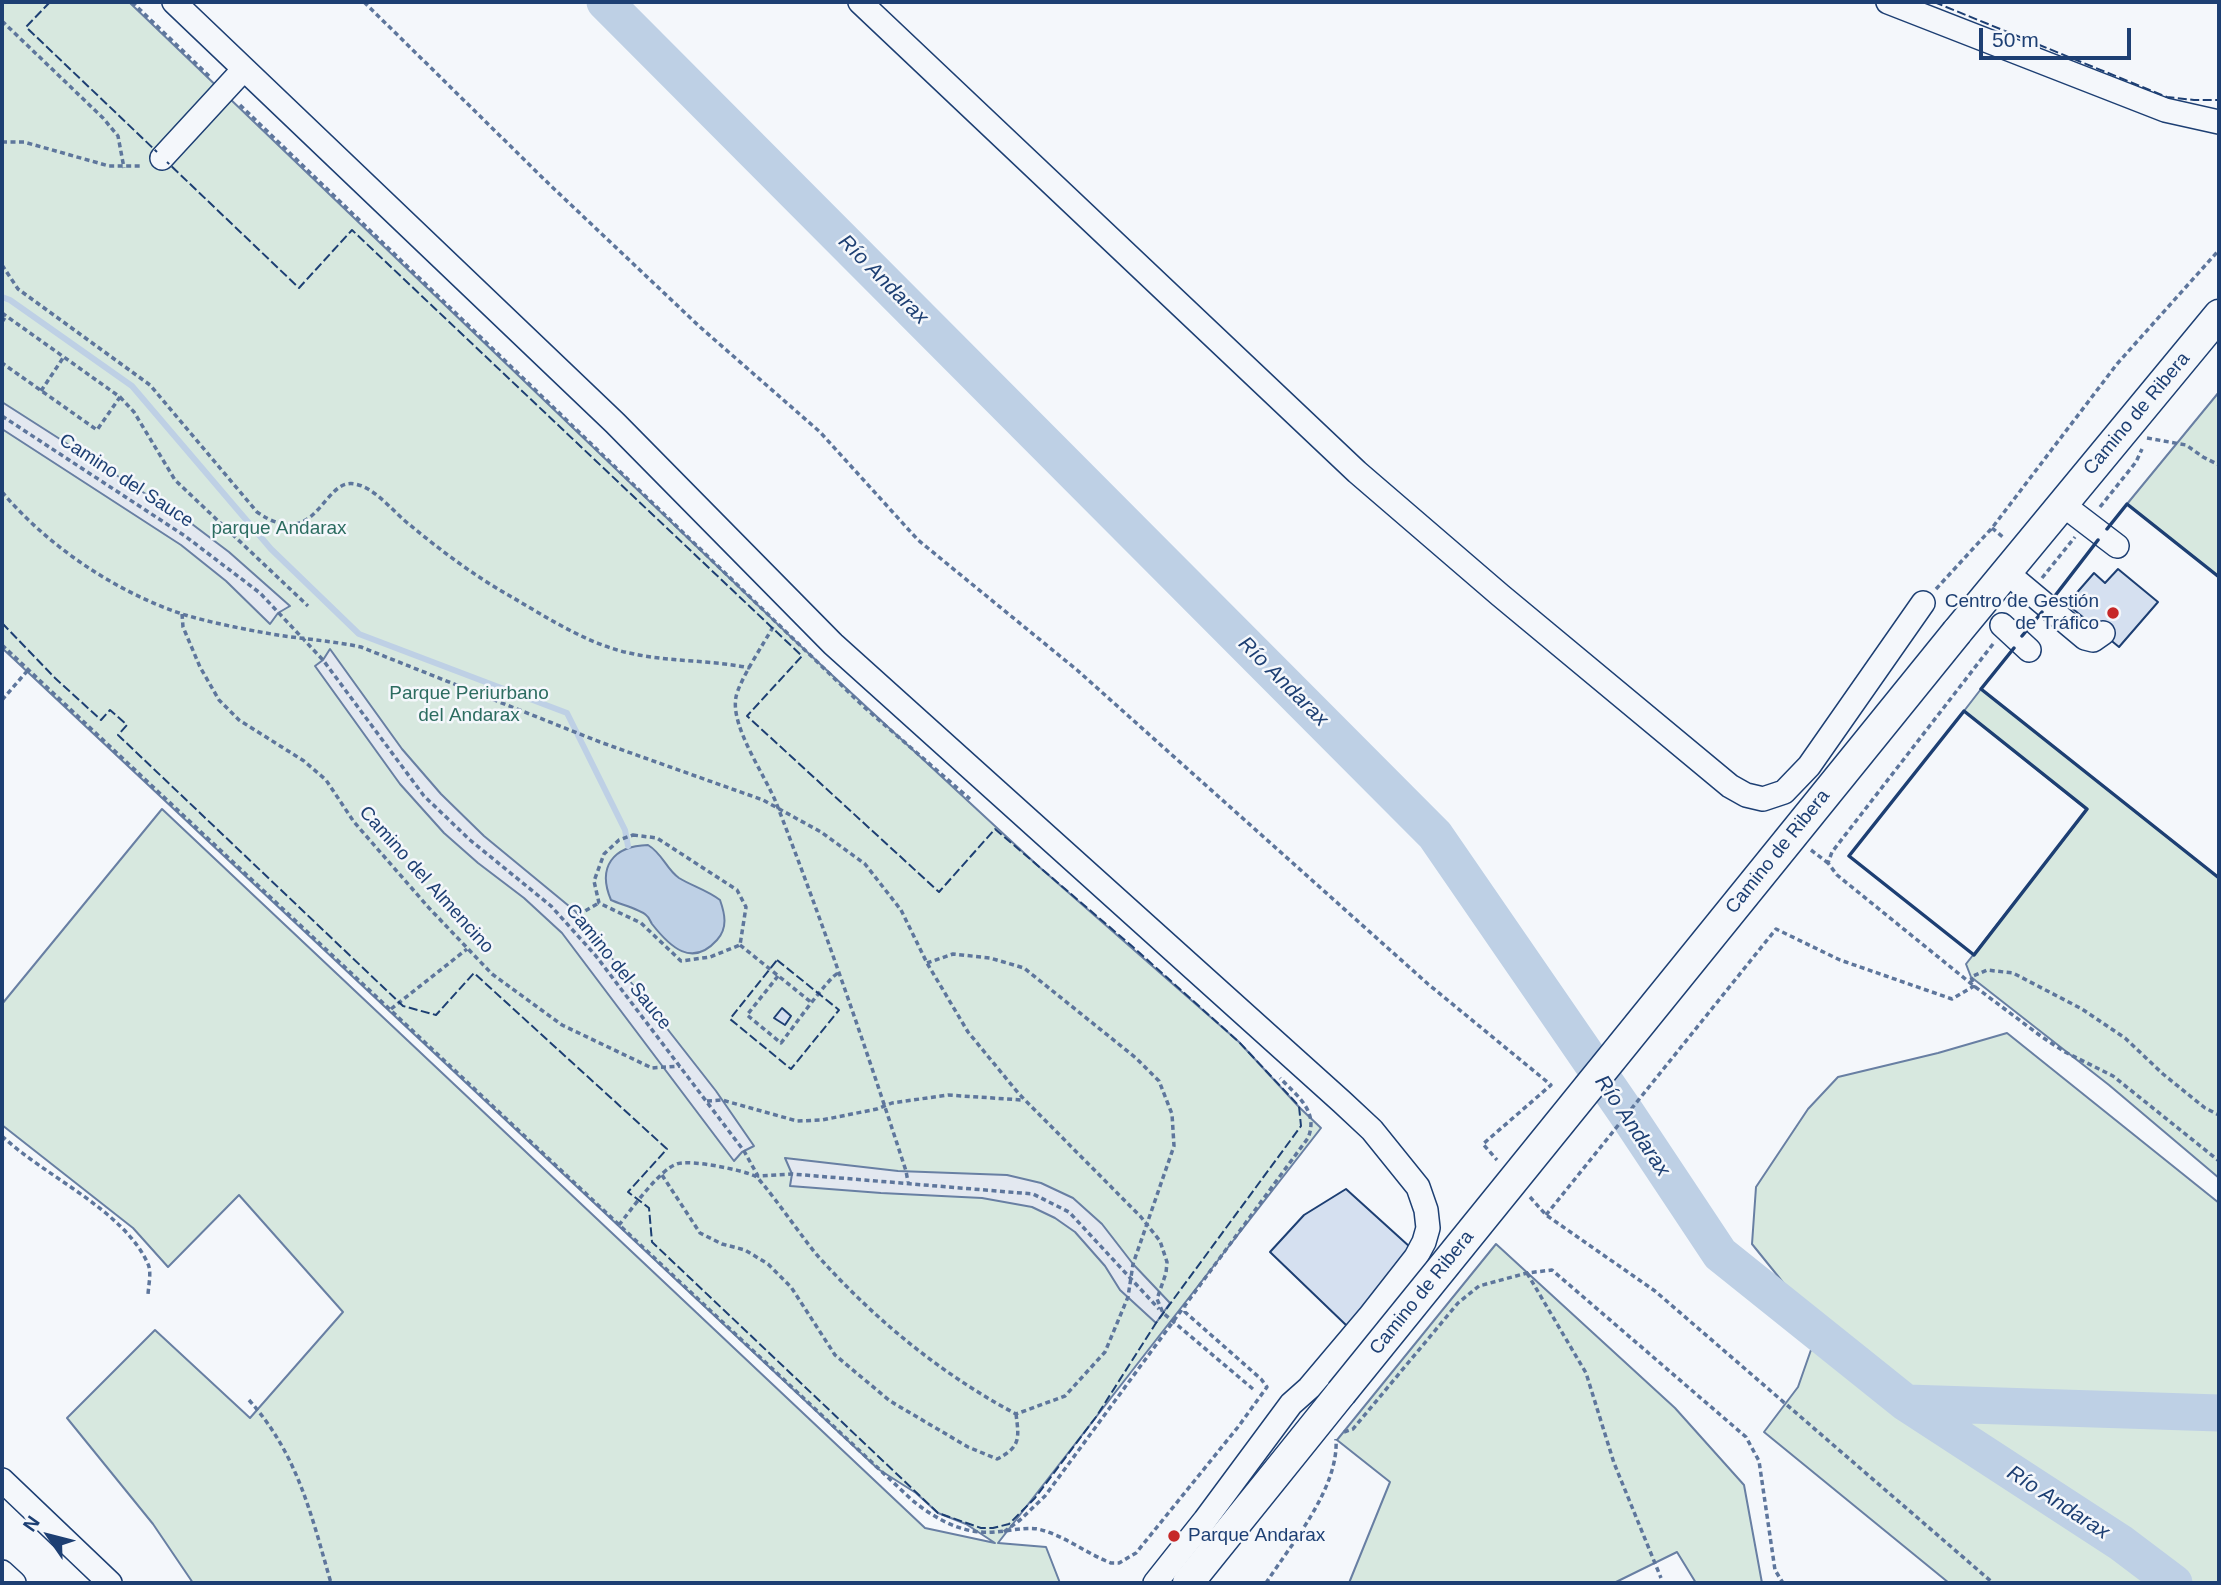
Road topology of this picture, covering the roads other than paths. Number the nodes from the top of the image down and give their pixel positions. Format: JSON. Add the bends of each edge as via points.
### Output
{"nodes":[{"id":1,"x":174,"y":2,"type":"edge"},
{"id":2,"x":860,"y":2,"type":"edge"},
{"id":3,"x":1888,"y":2,"type":"edge"},
{"id":4,"x":244,"y":69,"type":"junction"},
{"id":5,"x":2219,"y":122,"type":"edge"},
{"id":6,"x":162,"y":158,"type":"road end"},
{"id":7,"x":2219,"y":315,"type":"edge"},
{"id":8,"x":2062,"y":504,"type":"junction"},
{"id":9,"x":2117,"y":546,"type":"dead end"},
{"id":10,"x":2006,"y":572,"type":"junction"},
{"id":11,"x":1923,"y":603,"type":"road end"},
{"id":12,"x":2002,"y":625,"type":"road end"},
{"id":13,"x":2103,"y":633,"type":"dead end"},
{"id":14,"x":2029,"y":650,"type":"dead end"},
{"id":15,"x":2,"y":1480,"type":"edge"},
{"id":16,"x":2,"y":1572,"type":"edge"},
{"id":17,"x":14,"y":1583,"type":"edge"},
{"id":18,"x":110,"y":1583,"type":"edge"},
{"id":19,"x":1155,"y":1583,"type":"edge"},
{"id":20,"x":1188,"y":1583,"type":"edge"}],
"edges":[{"from":1,"to":4,"type":"street"},
{"from":2,"to":11,"type":"street","via":[[1357,472],[1730,786],[1763,799],[1784,792],[1801,775]]},
{"from":3,"to":5,"type":"street","via":[[2165,110]]},
{"from":4,"to":6,"type":"street"},
{"from":4,"to":19,"type":"street","via":[[615,423],[833,644],[1352,1111],[1418,1187],[1428,1228],[1416,1257],[1291,1404]]},
{"from":7,"to":8,"type":"main road","name":"Camino de Ribera"},
{"from":8,"to":9,"type":"street"},
{"from":8,"to":10,"type":"main road","name":"Camino de Ribera"},
{"from":10,"to":13,"type":"street","via":[[2085,638],[2093,640]]},
{"from":10,"to":20,"type":"main road","name":"Camino de Ribera","bridge":true,"via":[[1341,1393],[1325,1424]]},
{"from":12,"to":14,"type":"street"},
{"from":15,"to":18,"type":"street"},
{"from":16,"to":17,"type":"street"}]}
